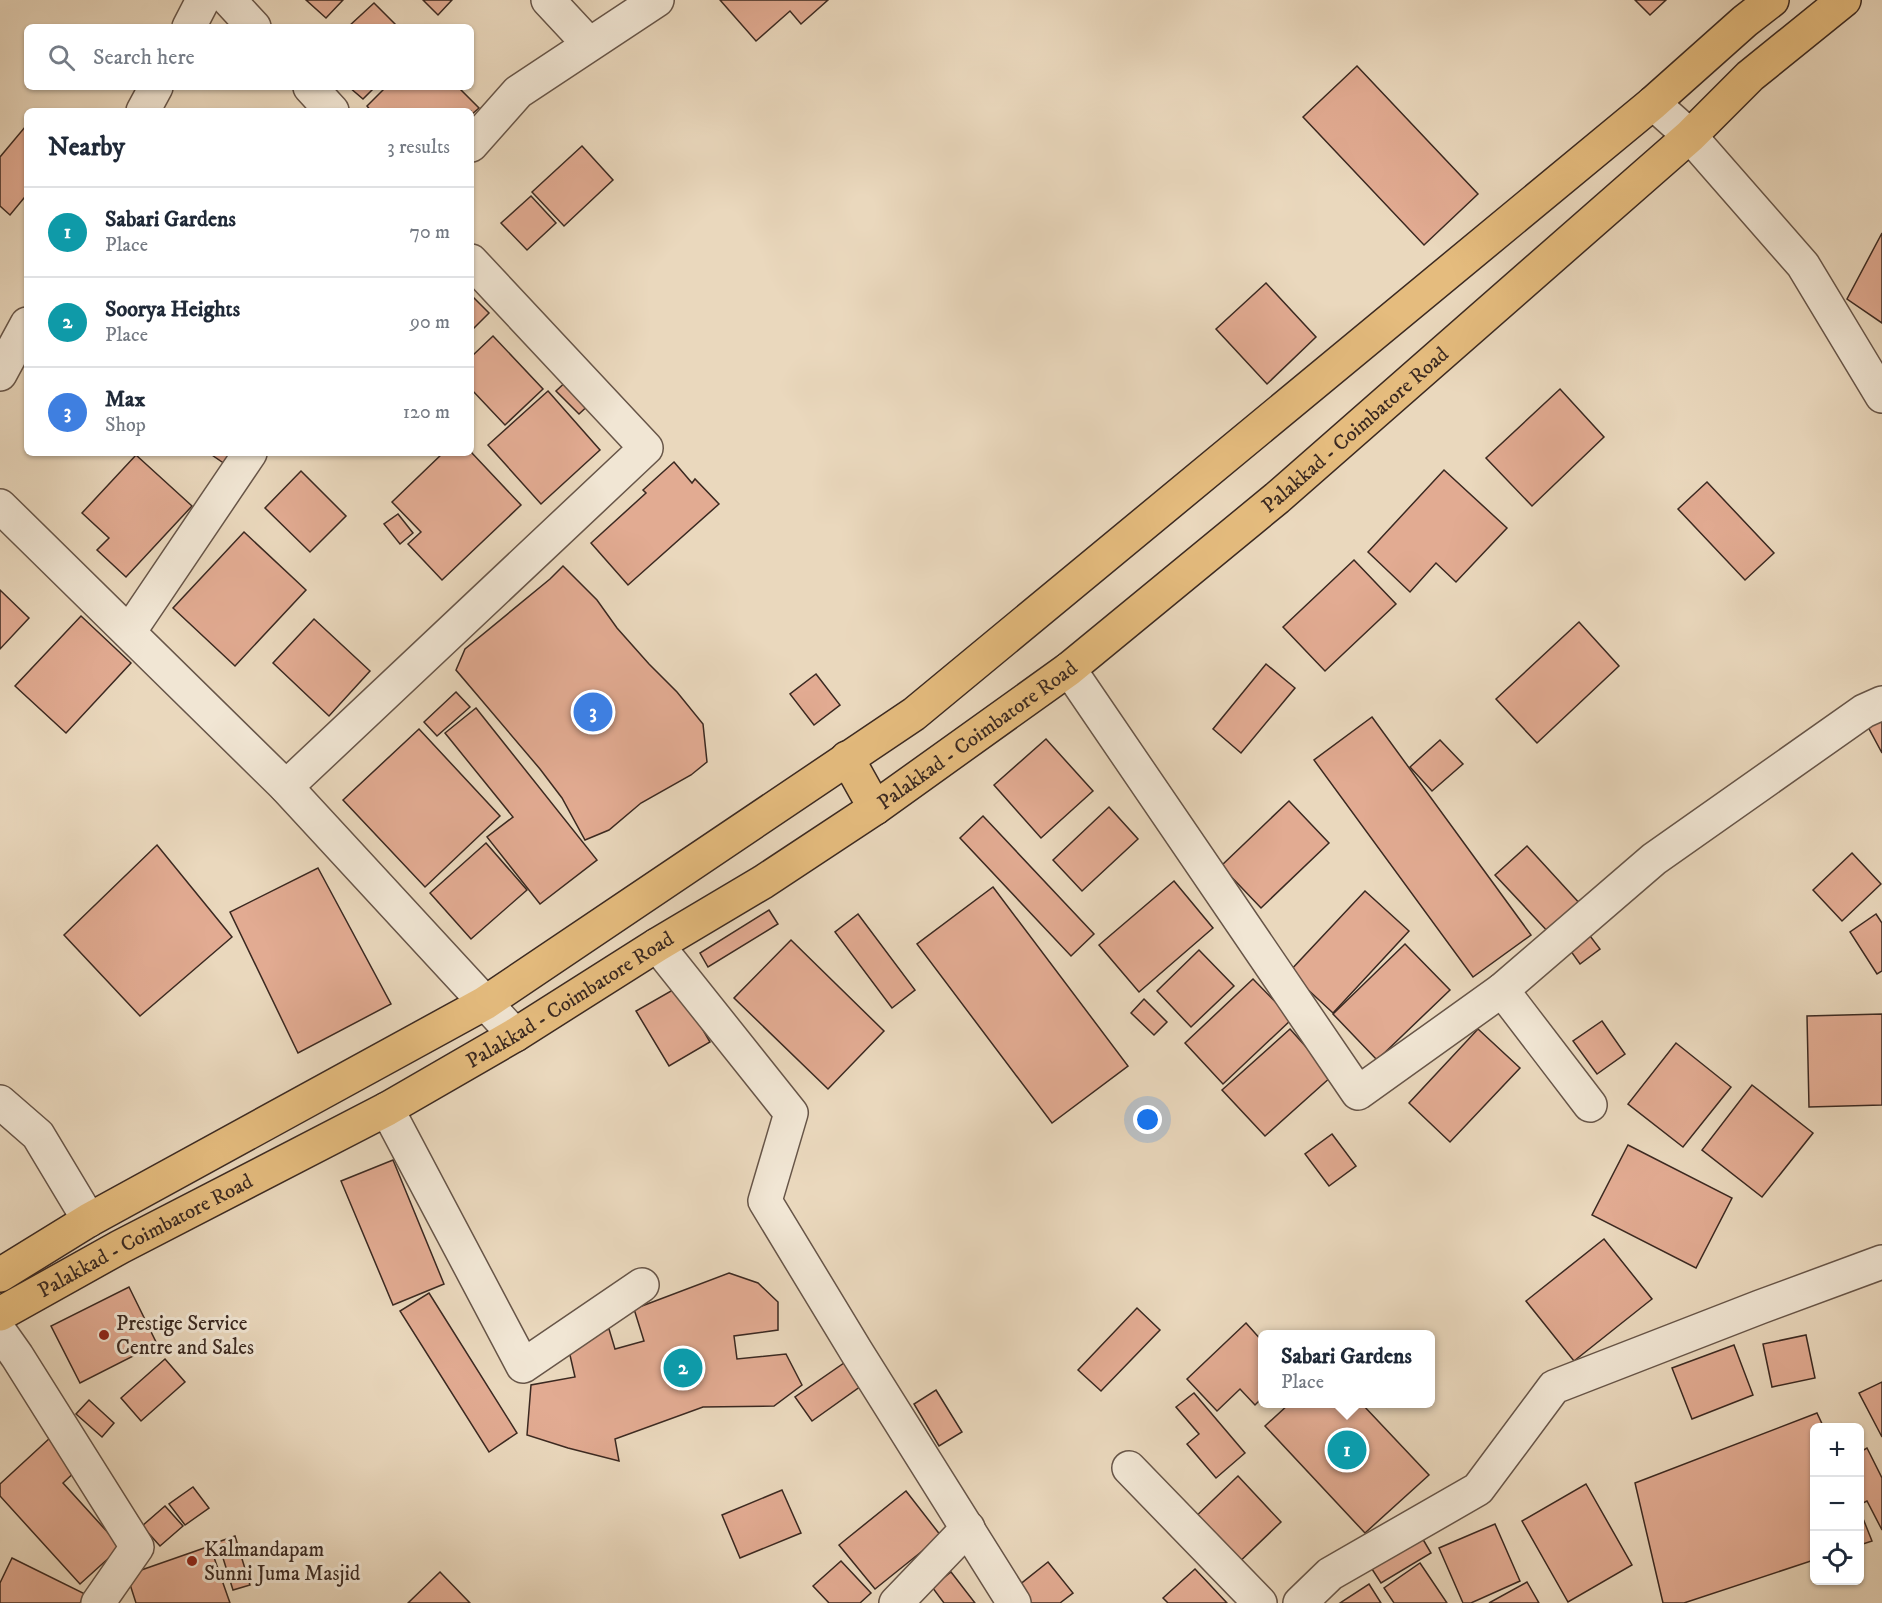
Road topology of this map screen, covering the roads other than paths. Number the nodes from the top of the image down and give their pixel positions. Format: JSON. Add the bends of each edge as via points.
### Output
{"nodes":[{"id":1,"x":203,"y":0,"type":"edge"},
{"id":2,"x":229,"y":0,"type":"edge"},
{"id":3,"x":548,"y":0,"type":"edge"},
{"id":4,"x":657,"y":0,"type":"edge"},
{"id":5,"x":1772,"y":0,"type":"edge"},
{"id":6,"x":1844,"y":0,"type":"edge"},
{"id":7,"x":191,"y":24,"type":"edge"},
{"id":8,"x":251,"y":24,"type":"edge"},
{"id":9,"x":589,"y":44,"type":"junction"},
{"id":10,"x":154,"y":90,"type":"edge"},
{"id":11,"x":313,"y":90,"type":"edge"},
{"id":12,"x":1653,"y":104,"type":"junction"},
{"id":13,"x":145,"y":108,"type":"edge"},
{"id":14,"x":329,"y":108,"type":"edge"},
{"id":15,"x":1690,"y":136,"type":"junction"},
{"id":16,"x":474,"y":142,"type":"edge"},
{"id":17,"x":474,"y":264,"type":"edge"},
{"id":18,"x":24,"y":330,"type":"edge"},
{"id":19,"x":0,"y":374,"type":"edge"},
{"id":20,"x":1882,"y":396,"type":"edge"},
{"id":21,"x":248,"y":456,"type":"edge"},
{"id":22,"x":0,"y":506,"type":"edge"},
{"id":23,"x":129,"y":632,"type":"junction"},
{"id":24,"x":1069,"y":669,"type":"junction"},
{"id":25,"x":1882,"y":703,"type":"edge"},
{"id":26,"x":847,"y":758,"type":"junction"},
{"id":27,"x":286,"y":787,"type":"junction"},
{"id":28,"x":875,"y":807,"type":"junction"},
{"id":29,"x":657,"y":945,"type":"junction"},
{"id":30,"x":1502,"y":990,"type":"junction"},
{"id":31,"x":485,"y":1003,"type":"junction"},
{"id":32,"x":515,"y":1035,"type":"junction"},
{"id":33,"x":0,"y":1102,"type":"edge"},
{"id":34,"x":1590,"y":1105,"type":"dead end"},
{"id":35,"x":387,"y":1109,"type":"junction"},
{"id":36,"x":89,"y":1220,"type":"junction"},
{"id":37,"x":1882,"y":1262,"type":"edge"},
{"id":38,"x":0,"y":1275,"type":"edge"},
{"id":39,"x":642,"y":1285,"type":"dead end"},
{"id":40,"x":0,"y":1314,"type":"edge"},
{"id":41,"x":0,"y":1332,"type":"edge"},
{"id":42,"x":1129,"y":1468,"type":"dead end"},
{"id":43,"x":968,"y":1528,"type":"junction"},
{"id":44,"x":98,"y":1603,"type":"edge"},
{"id":45,"x":896,"y":1603,"type":"edge"},
{"id":46,"x":1014,"y":1603,"type":"edge"},
{"id":47,"x":1260,"y":1603,"type":"edge"},
{"id":48,"x":1300,"y":1603,"type":"edge"}],
"edges":[{"from":1,"to":7,"type":"street"},
{"from":2,"to":8,"type":"street"},
{"from":3,"to":9,"type":"street"},
{"from":4,"to":9,"type":"street"},
{"from":5,"to":12,"type":"main road","name":"Palakkad - Coimbatore Road"},
{"from":6,"to":15,"type":"main road","name":"Palakkad - Coimbatore Road","via":[[1750,76]]},
{"from":9,"to":16,"type":"street","via":[[518,92]]},
{"from":10,"to":13,"type":"street"},
{"from":11,"to":14,"type":"street"},
{"from":12,"to":15,"type":"street"},
{"from":12,"to":26,"type":"main road","name":"Palakkad - Coimbatore Road","via":[[914,714]]},
{"from":15,"to":20,"type":"street","via":[[1803,265]]},
{"from":15,"to":24,"type":"main road","name":"Palakkad - Coimbatore Road","via":[[1277,498]]},
{"from":17,"to":27,"type":"street","via":[[646,448]]},
{"from":18,"to":19,"type":"street"},
{"from":21,"to":23,"type":"street"},
{"from":22,"to":23,"type":"street"},
{"from":23,"to":27,"type":"street"},
{"from":24,"to":28,"type":"main road","name":"Palakkad - Coimbatore Road"},
{"from":24,"to":30,"type":"street","via":[[1358,1093]]},
{"from":25,"to":30,"type":"street","via":[[1864,711],[1654,859]]},
{"from":26,"to":28,"type":"main road"},
{"from":26,"to":31,"type":"main road","name":"Palakkad - Coimbatore Road"},
{"from":27,"to":31,"type":"street"},
{"from":28,"to":29,"type":"main road","name":"Palakkad - Coimbatore Road","via":[[763,882]]},
{"from":29,"to":32,"type":"main road","name":"Palakkad - Coimbatore Road"},
{"from":29,"to":43,"type":"street","via":[[791,1113],[765,1201]]},
{"from":30,"to":34,"type":"street"},
{"from":31,"to":32,"type":"street"},
{"from":31,"to":36,"type":"main road","name":"Palakkad - Coimbatore Road"},
{"from":32,"to":35,"type":"main road","name":"Palakkad - Coimbatore Road"},
{"from":33,"to":36,"type":"street","via":[[38,1135]]},
{"from":35,"to":39,"type":"street","via":[[522,1366]]},
{"from":35,"to":40,"type":"main road","name":"Palakkad - Coimbatore Road","via":[[120,1246]]},
{"from":36,"to":38,"type":"main road","name":"Palakkad - Coimbatore Road"},
{"from":37,"to":48,"type":"street","via":[[1554,1388],[1478,1489],[1330,1574]]},
{"from":41,"to":44,"type":"street","via":[[137,1547]]},
{"from":42,"to":47,"type":"street"},
{"from":43,"to":45,"type":"street"},
{"from":43,"to":46,"type":"street"}]}
